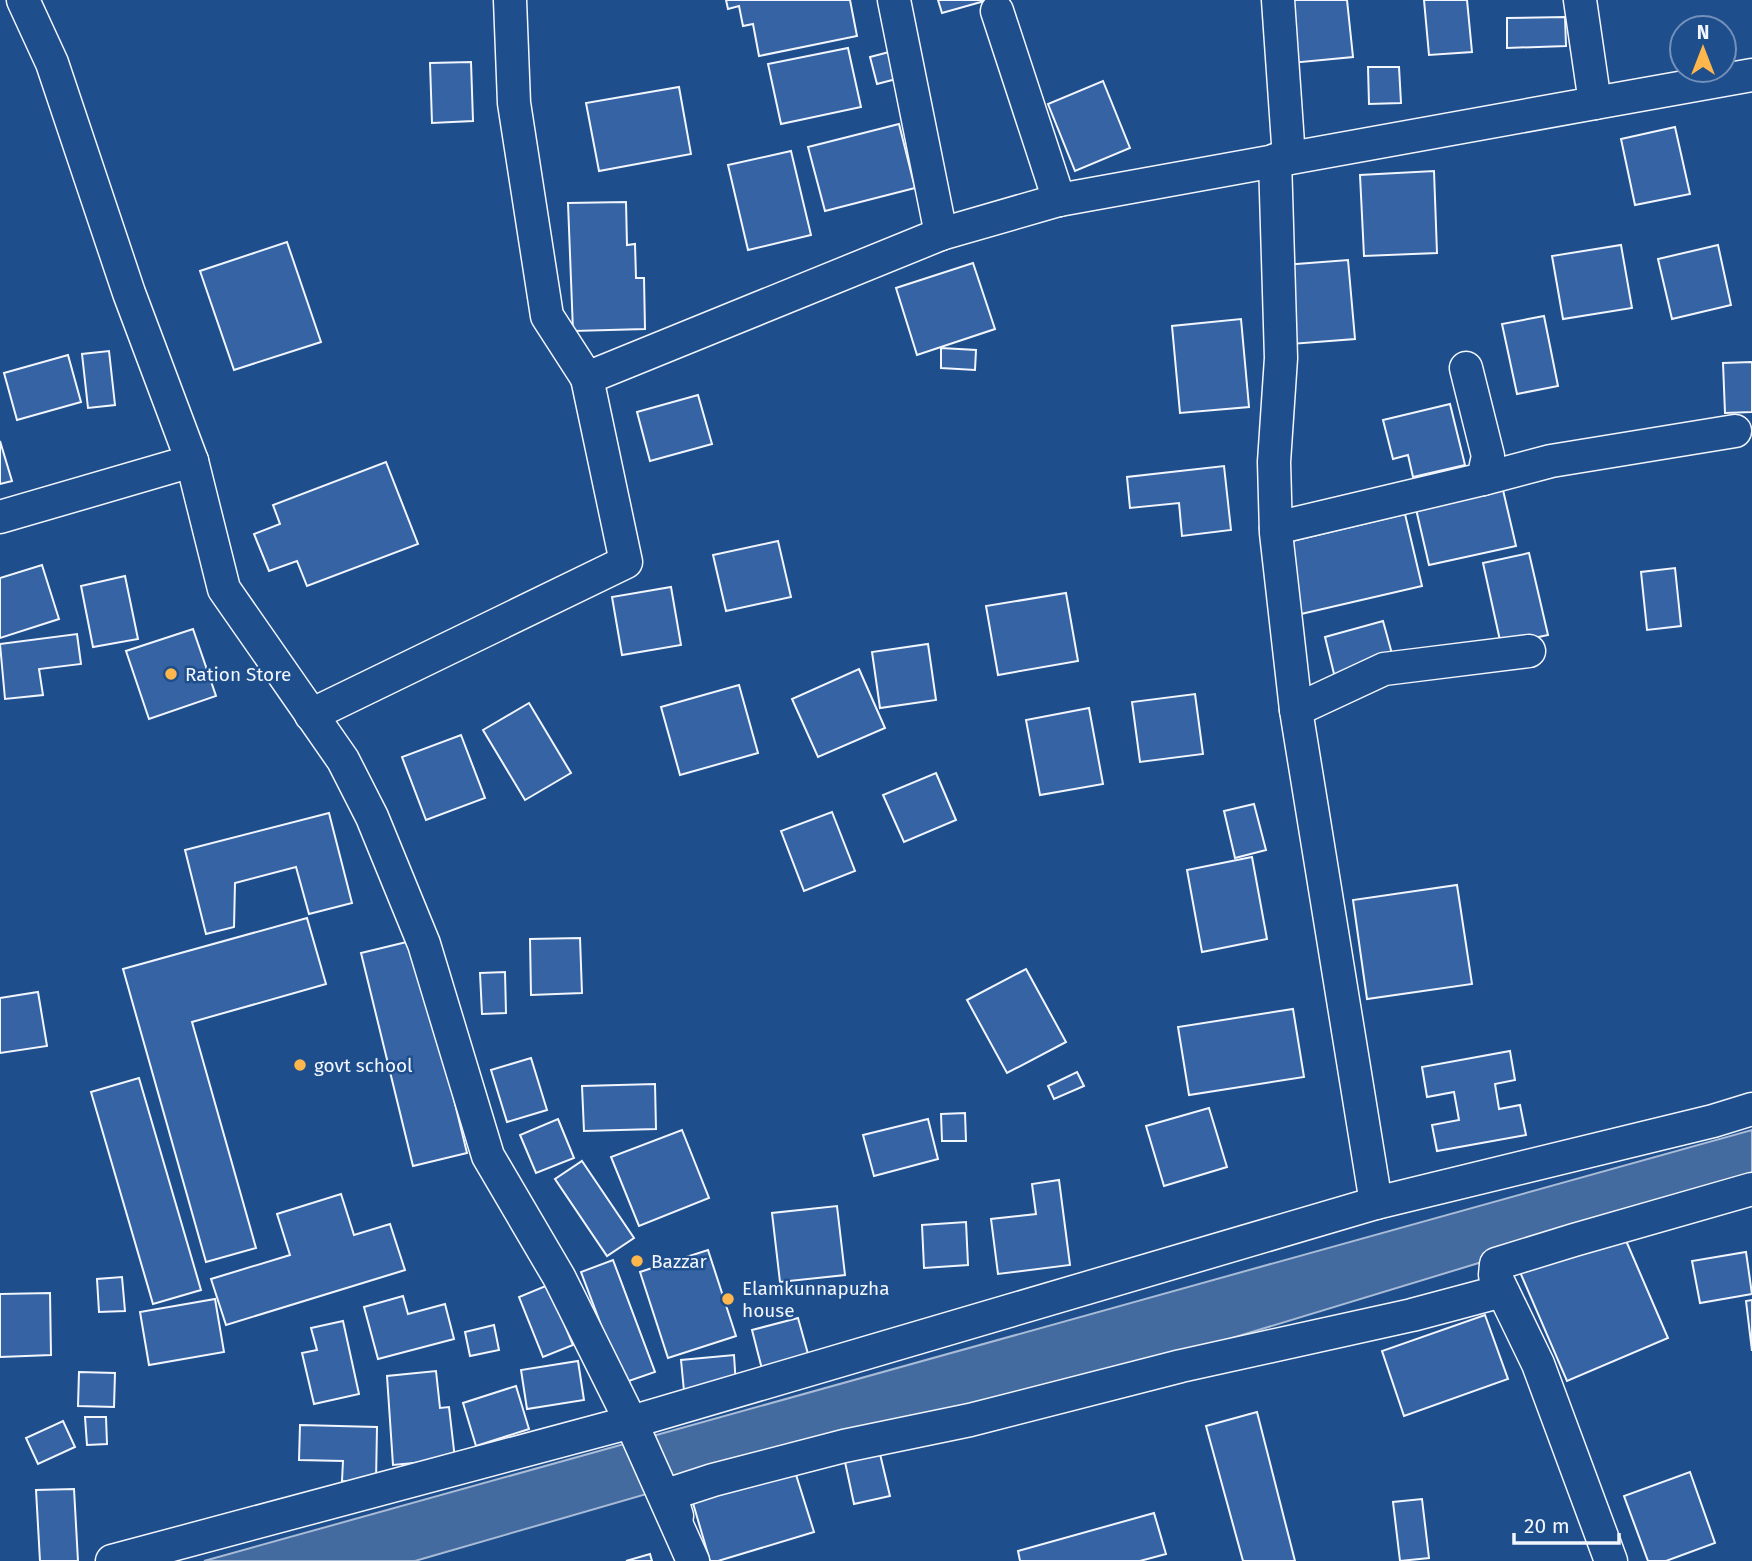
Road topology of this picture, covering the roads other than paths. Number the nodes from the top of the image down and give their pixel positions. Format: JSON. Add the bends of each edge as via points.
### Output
{"nodes":[{"id":1,"x":23,"y":0,"type":"edge"},
{"id":2,"x":510,"y":0,"type":"edge"},
{"id":3,"x":894,"y":0,"type":"edge"},
{"id":4,"x":1278,"y":0,"type":"edge"},
{"id":5,"x":1580,"y":0,"type":"edge"},
{"id":6,"x":997,"y":12,"type":"dead end"},
{"id":7,"x":1752,"y":75,"type":"edge"},
{"id":8,"x":1595,"y":103,"type":"junction"},
{"id":9,"x":1282,"y":159,"type":"junction"},
{"id":10,"x":1059,"y":200,"type":"junction"},
{"id":11,"x":941,"y":234,"type":"junction"},
{"id":12,"x":1466,"y":368,"type":"dead end"},
{"id":13,"x":587,"y":378,"type":"junction"},
{"id":14,"x":1734,"y":431,"type":"dead end"},
{"id":15,"x":191,"y":461,"type":"junction"},
{"id":16,"x":1483,"y":479,"type":"junction"},
{"id":17,"x":0,"y":517,"type":"edge"},
{"id":18,"x":1276,"y":528,"type":"junction"},
{"id":19,"x":1529,"y":652,"type":"dead end"},
{"id":20,"x":1296,"y":710,"type":"junction"},
{"id":21,"x":312,"y":715,"type":"junction"},
{"id":22,"x":1752,"y":1109,"type":"edge"},
{"id":23,"x":1752,"y":1189,"type":"edge"},
{"id":24,"x":1376,"y":1203,"type":"junction"},
{"id":25,"x":1502,"y":1291,"type":"junction"},
{"id":26,"x":631,"y":1422,"type":"junction"},
{"id":27,"x":112,"y":1561,"type":"edge"},
{"id":28,"x":694,"y":1561,"type":"edge"},
{"id":29,"x":1611,"y":1561,"type":"edge"}],
"edges":[{"from":1,"to":15,"type":"street","via":[[52,63]]},
{"from":2,"to":13,"type":"street","via":[[514,103],[547,316]]},
{"from":3,"to":11,"type":"street"},
{"from":4,"to":9,"type":"street"},
{"from":5,"to":8,"type":"street"},
{"from":6,"to":10,"type":"street"},
{"from":7,"to":8,"type":"street"},
{"from":8,"to":9,"type":"street"},
{"from":9,"to":10,"type":"street"},
{"from":9,"to":18,"type":"street"},
{"from":10,"to":11,"type":"street"},
{"from":11,"to":13,"type":"street"},
{"from":12,"to":16,"type":"street","via":[[1488,456]]},
{"from":13,"to":21,"type":"street","via":[[626,562]]},
{"from":14,"to":16,"type":"street","via":[[1550,461]]},
{"from":15,"to":17,"type":"street"},
{"from":15,"to":21,"type":"street","via":[[224,589]]},
{"from":16,"to":18,"type":"street"},
{"from":18,"to":20,"type":"street"},
{"from":19,"to":20,"type":"street","via":[[1384,669]]},
{"from":20,"to":24,"type":"street"},
{"from":21,"to":26,"type":"street","via":[[343,760],[372,817],[424,944],[488,1156],[559,1277]]},
{"from":22,"to":24,"type":"street"},
{"from":23,"to":25,"type":"street","via":[[1496,1264]]},
{"from":24,"to":26,"type":"street"},
{"from":25,"to":28,"type":"street","via":[[971,1420],[833,1448],[670,1494]]},
{"from":25,"to":29,"type":"street","via":[[1538,1364]]},
{"from":26,"to":27,"type":"street"},
{"from":26,"to":28,"type":"street"}]}
